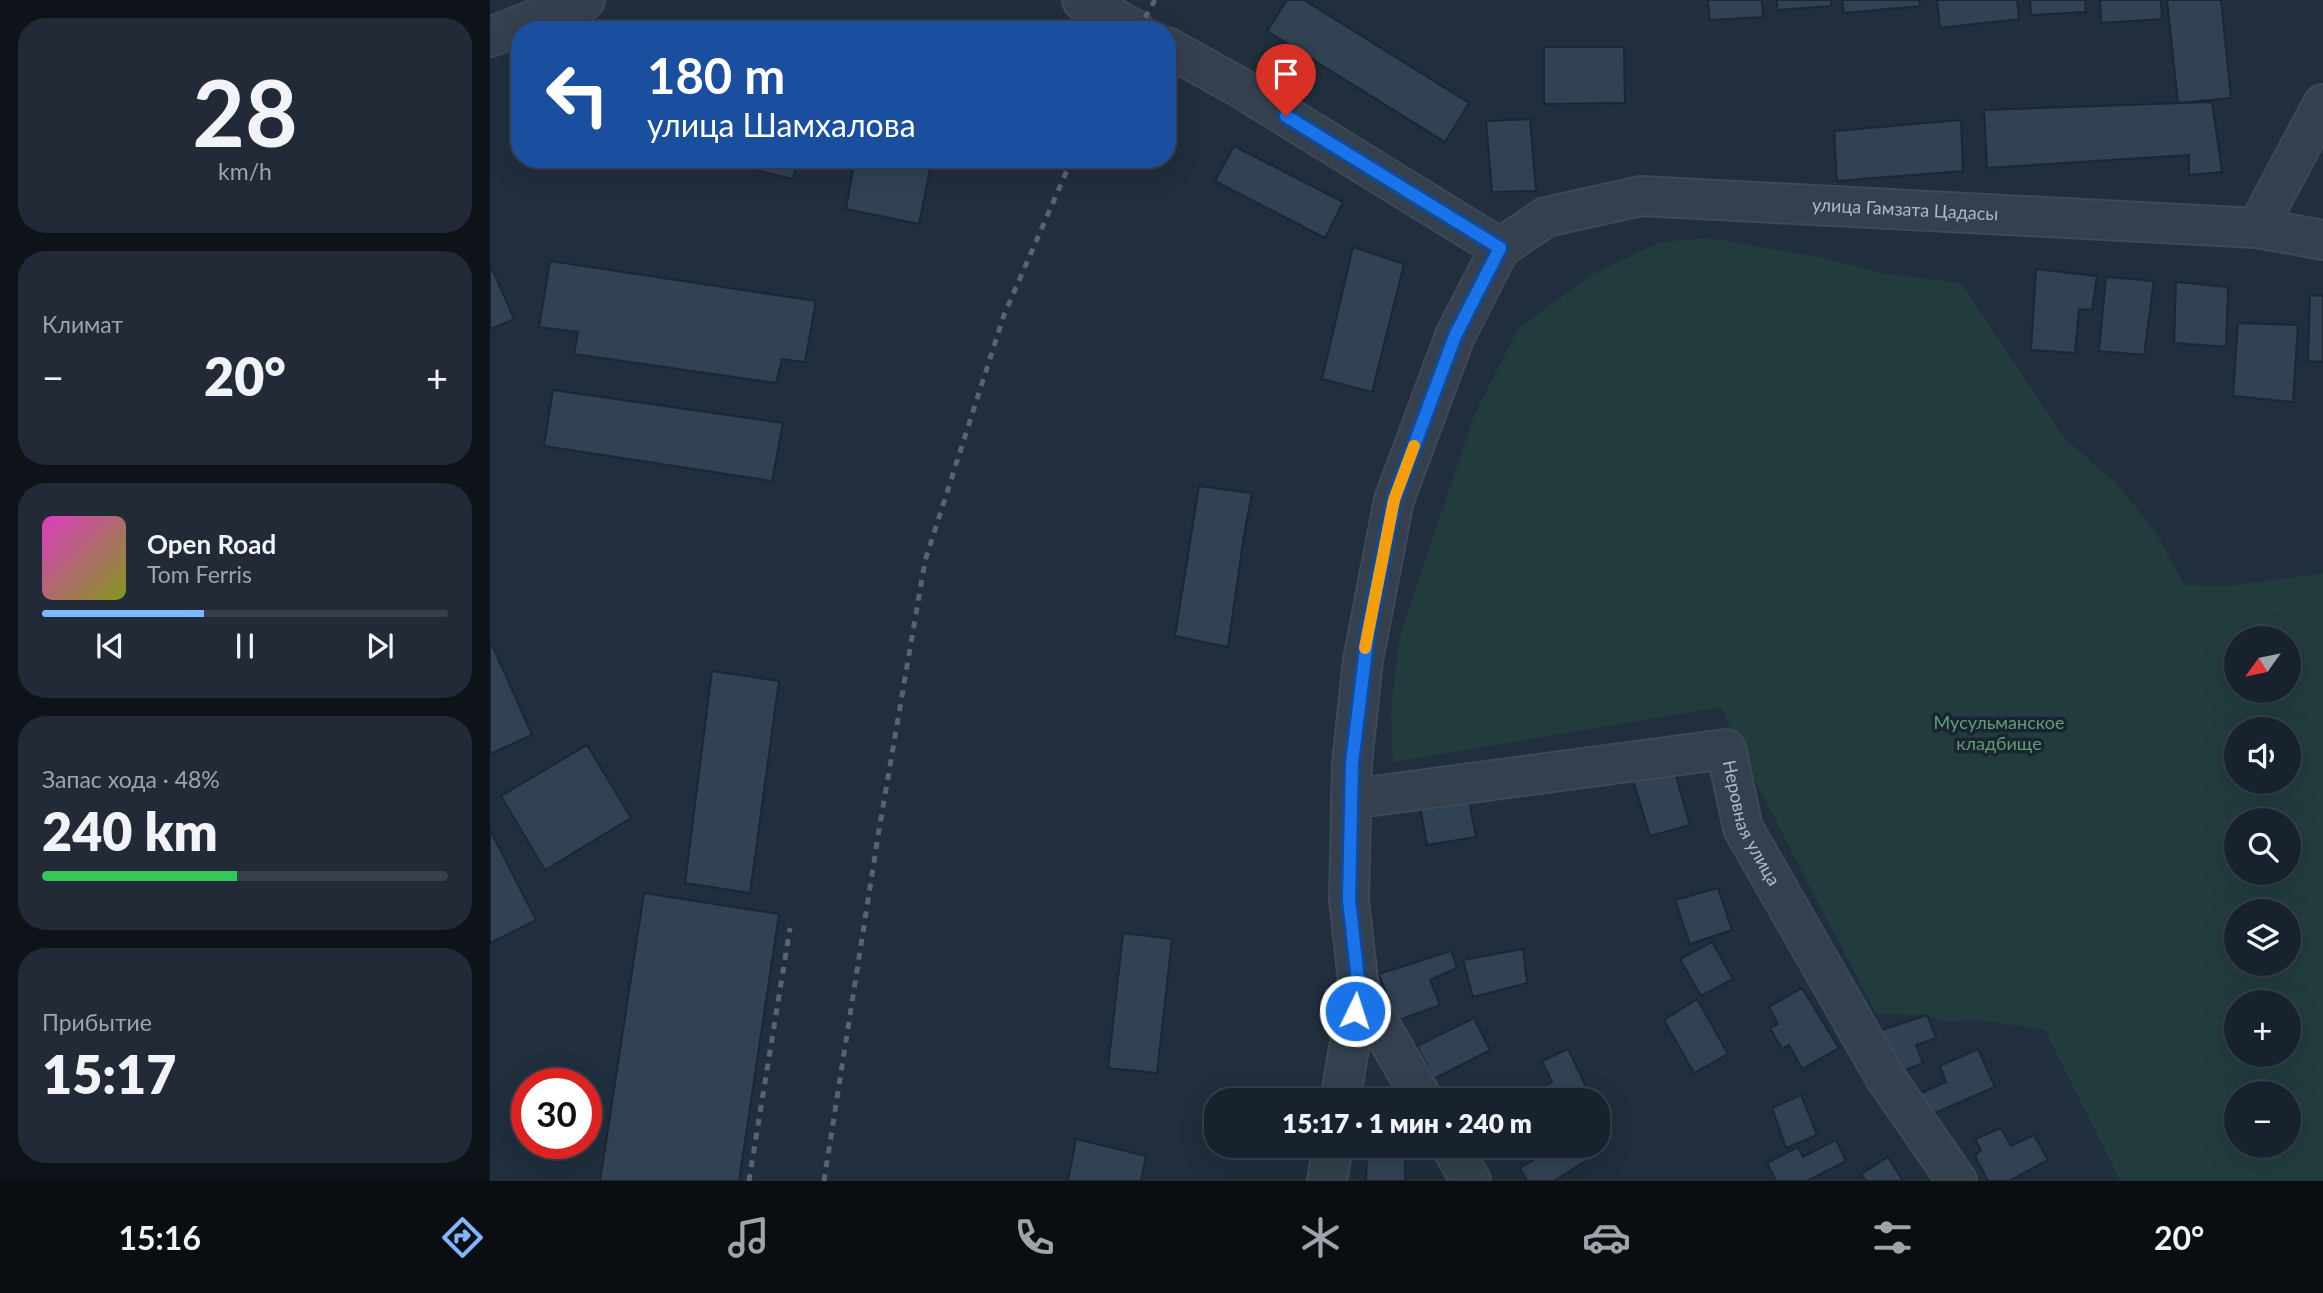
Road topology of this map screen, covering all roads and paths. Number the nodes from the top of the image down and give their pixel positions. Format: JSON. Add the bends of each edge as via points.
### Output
{"nodes":[{"id":1,"x":585,"y":0,"type":"edge"},
{"id":2,"x":1082,"y":0,"type":"edge"},
{"id":3,"x":531,"y":21,"type":"edge"},
{"id":4,"x":1119,"y":21,"type":"edge"},
{"id":5,"x":511,"y":29,"type":"edge"},
{"id":6,"x":490,"y":37,"type":"edge"},
{"id":7,"x":1176,"y":52,"type":"edge"},
{"id":8,"x":2323,"y":104,"type":"edge"},
{"id":9,"x":2257,"y":229,"type":"junction"},
{"id":10,"x":2323,"y":240,"type":"edge"},
{"id":11,"x":1500,"y":248,"type":"junction"},
{"id":12,"x":1351,"y":799,"type":"junction"},
{"id":13,"x":1359,"y":989,"type":"junction"},
{"id":14,"x":1342,"y":1088,"type":"edge"},
{"id":15,"x":1416,"y":1088,"type":"edge"},
{"id":16,"x":1331,"y":1158,"type":"edge"},
{"id":17,"x":1458,"y":1158,"type":"edge"},
{"id":18,"x":1327,"y":1181,"type":"edge"},
{"id":19,"x":1471,"y":1181,"type":"edge"},
{"id":20,"x":1957,"y":1181,"type":"edge"}],
"edges":[{"from":1,"to":3,"type":"street"},
{"from":2,"to":4,"type":"street"},
{"from":5,"to":6,"type":"street"},
{"from":7,"to":11,"type":"street"},
{"from":8,"to":9,"type":"street"},
{"from":9,"to":10,"type":"street","name":"улица Гамзата Цадасы"},
{"from":9,"to":11,"type":"street","name":"улица Гамзата Цадасы","via":[[1641,196],[1546,217]]},
{"from":11,"to":12,"type":"street","via":[[1455,336],[1394,500],[1363,660]]},
{"from":12,"to":13,"type":"street","via":[[1349,900]]},
{"from":12,"to":20,"type":"street","name":"Неровная улица","via":[[1726,749],[1743,828],[1885,1077]]},
{"from":13,"to":14,"type":"street"},
{"from":13,"to":15,"type":"street"},
{"from":16,"to":18,"type":"street"},
{"from":17,"to":19,"type":"street"}]}
